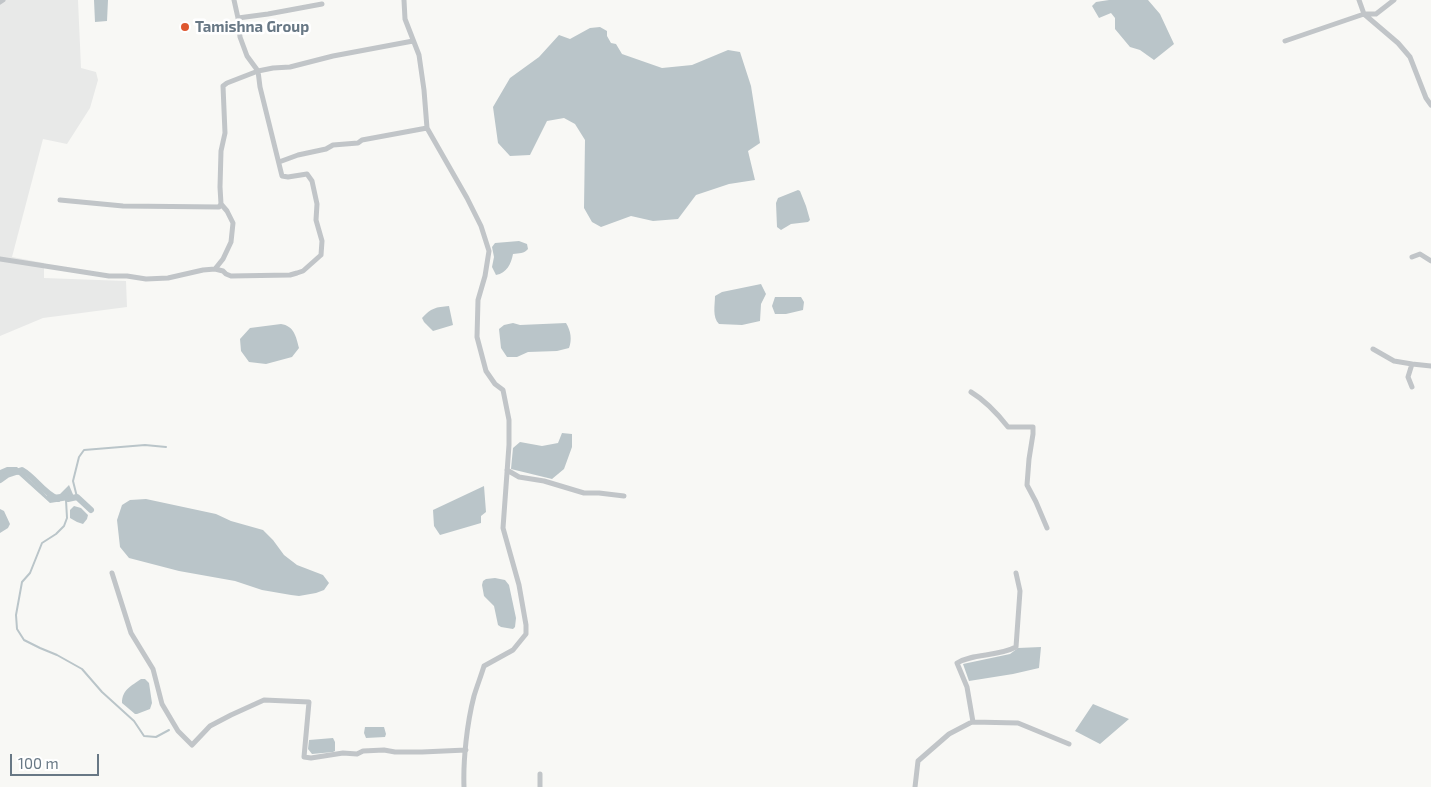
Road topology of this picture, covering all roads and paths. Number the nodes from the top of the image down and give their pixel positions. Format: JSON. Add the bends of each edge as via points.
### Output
{"nodes":[{"id":1,"x":234,"y":0,"type":"edge"},
{"id":2,"x":404,"y":0,"type":"edge"},
{"id":3,"x":1359,"y":0,"type":"edge"},
{"id":4,"x":1394,"y":0,"type":"edge"},
{"id":5,"x":322,"y":4,"type":"dead end"},
{"id":6,"x":1364,"y":14,"type":"junction"},
{"id":7,"x":238,"y":18,"type":"junction"},
{"id":8,"x":413,"y":41,"type":"junction"},
{"id":9,"x":1285,"y":41,"type":"dead end"},
{"id":10,"x":258,"y":71,"type":"junction"},
{"id":11,"x":1431,"y":104,"type":"edge"},
{"id":12,"x":427,"y":128,"type":"junction"},
{"id":13,"x":279,"y":162,"type":"junction"},
{"id":14,"x":60,"y":200,"type":"dead end"},
{"id":15,"x":221,"y":204,"type":"junction"},
{"id":16,"x":1412,"y":257,"type":"dead end"},
{"id":17,"x":0,"y":259,"type":"edge"},
{"id":18,"x":1431,"y":260,"type":"edge"},
{"id":19,"x":215,"y":269,"type":"junction"},
{"id":20,"x":1373,"y":349,"type":"dead end"},
{"id":21,"x":1412,"y":364,"type":"junction"},
{"id":22,"x":1431,"y":366,"type":"edge"},
{"id":23,"x":1412,"y":387,"type":"dead end"},
{"id":24,"x":971,"y":392,"type":"dead end"},
{"id":25,"x":507,"y":470,"type":"junction"},
{"id":26,"x":624,"y":496,"type":"dead end"},
{"id":27,"x":1047,"y":528,"type":"dead end"},
{"id":28,"x":112,"y":573,"type":"dead end"},
{"id":29,"x":1016,"y":573,"type":"dead end"},
{"id":30,"x":973,"y":722,"type":"junction"},
{"id":31,"x":1069,"y":744,"type":"dead end"},
{"id":32,"x":466,"y":750,"type":"junction"},
{"id":33,"x":540,"y":774,"type":"dead end"},
{"id":34,"x":464,"y":787,"type":"edge"},
{"id":35,"x":540,"y":787,"type":"edge"},
{"id":36,"x":915,"y":787,"type":"edge"}],
"edges":[{"from":1,"to":7,"type":"street"},
{"from":2,"to":8,"type":"street","via":[[405,19]]},
{"from":3,"to":6,"type":"street"},
{"from":4,"to":6,"type":"street","via":[[1376,14]]},
{"from":5,"to":7,"type":"street"},
{"from":6,"to":9,"type":"street"},
{"from":6,"to":11,"type":"street","via":[[1410,57]]},
{"from":7,"to":10,"type":"street","via":[[247,56]]},
{"from":8,"to":10,"type":"street"},
{"from":8,"to":12,"type":"street","via":[[419,55]]},
{"from":10,"to":13,"type":"street"},
{"from":10,"to":15,"type":"street","via":[[223,86],[225,133],[220,165]]},
{"from":12,"to":13,"type":"street","via":[[333,145]]},
{"from":12,"to":25,"type":"street","via":[[467,198],[489,251],[478,300],[477,337],[486,371],[494,384],[503,390],[509,420]]},
{"from":13,"to":19,"type":"street","via":[[282,176],[309,176],[317,204],[321,255],[303,271],[290,275],[228,276]]},
{"from":14,"to":15,"type":"street","via":[[188,208],[219,208]]},
{"from":15,"to":19,"type":"street","via":[[234,223],[231,242]]},
{"from":16,"to":18,"type":"street","via":[[1420,254]]},
{"from":17,"to":19,"type":"street","via":[[146,279]]},
{"from":20,"to":21,"type":"street","via":[[1394,361]]},
{"from":21,"to":22,"type":"street"},
{"from":21,"to":23,"type":"street","via":[[1408,377]]},
{"from":24,"to":27,"type":"street","via":[[997,413],[1008,427],[1032,427],[1034,434],[1027,485]]},
{"from":25,"to":26,"type":"street","via":[[584,493]]},
{"from":25,"to":32,"type":"street","via":[[503,528],[519,585],[526,634],[513,650],[484,666],[470,715]]},
{"from":28,"to":32,"type":"street","via":[[131,633],[153,669],[162,704],[178,731],[192,745],[210,726],[230,715],[264,700],[284,700],[309,702],[304,757],[362,751]]},
{"from":29,"to":30,"type":"street","via":[[1020,591],[1016,647],[957,663],[967,687]]},
{"from":30,"to":31,"type":"street","via":[[1018,722]]},
{"from":30,"to":36,"type":"street","via":[[949,734],[918,761]]},
{"from":32,"to":34,"type":"street"},
{"from":33,"to":35,"type":"street"}]}
